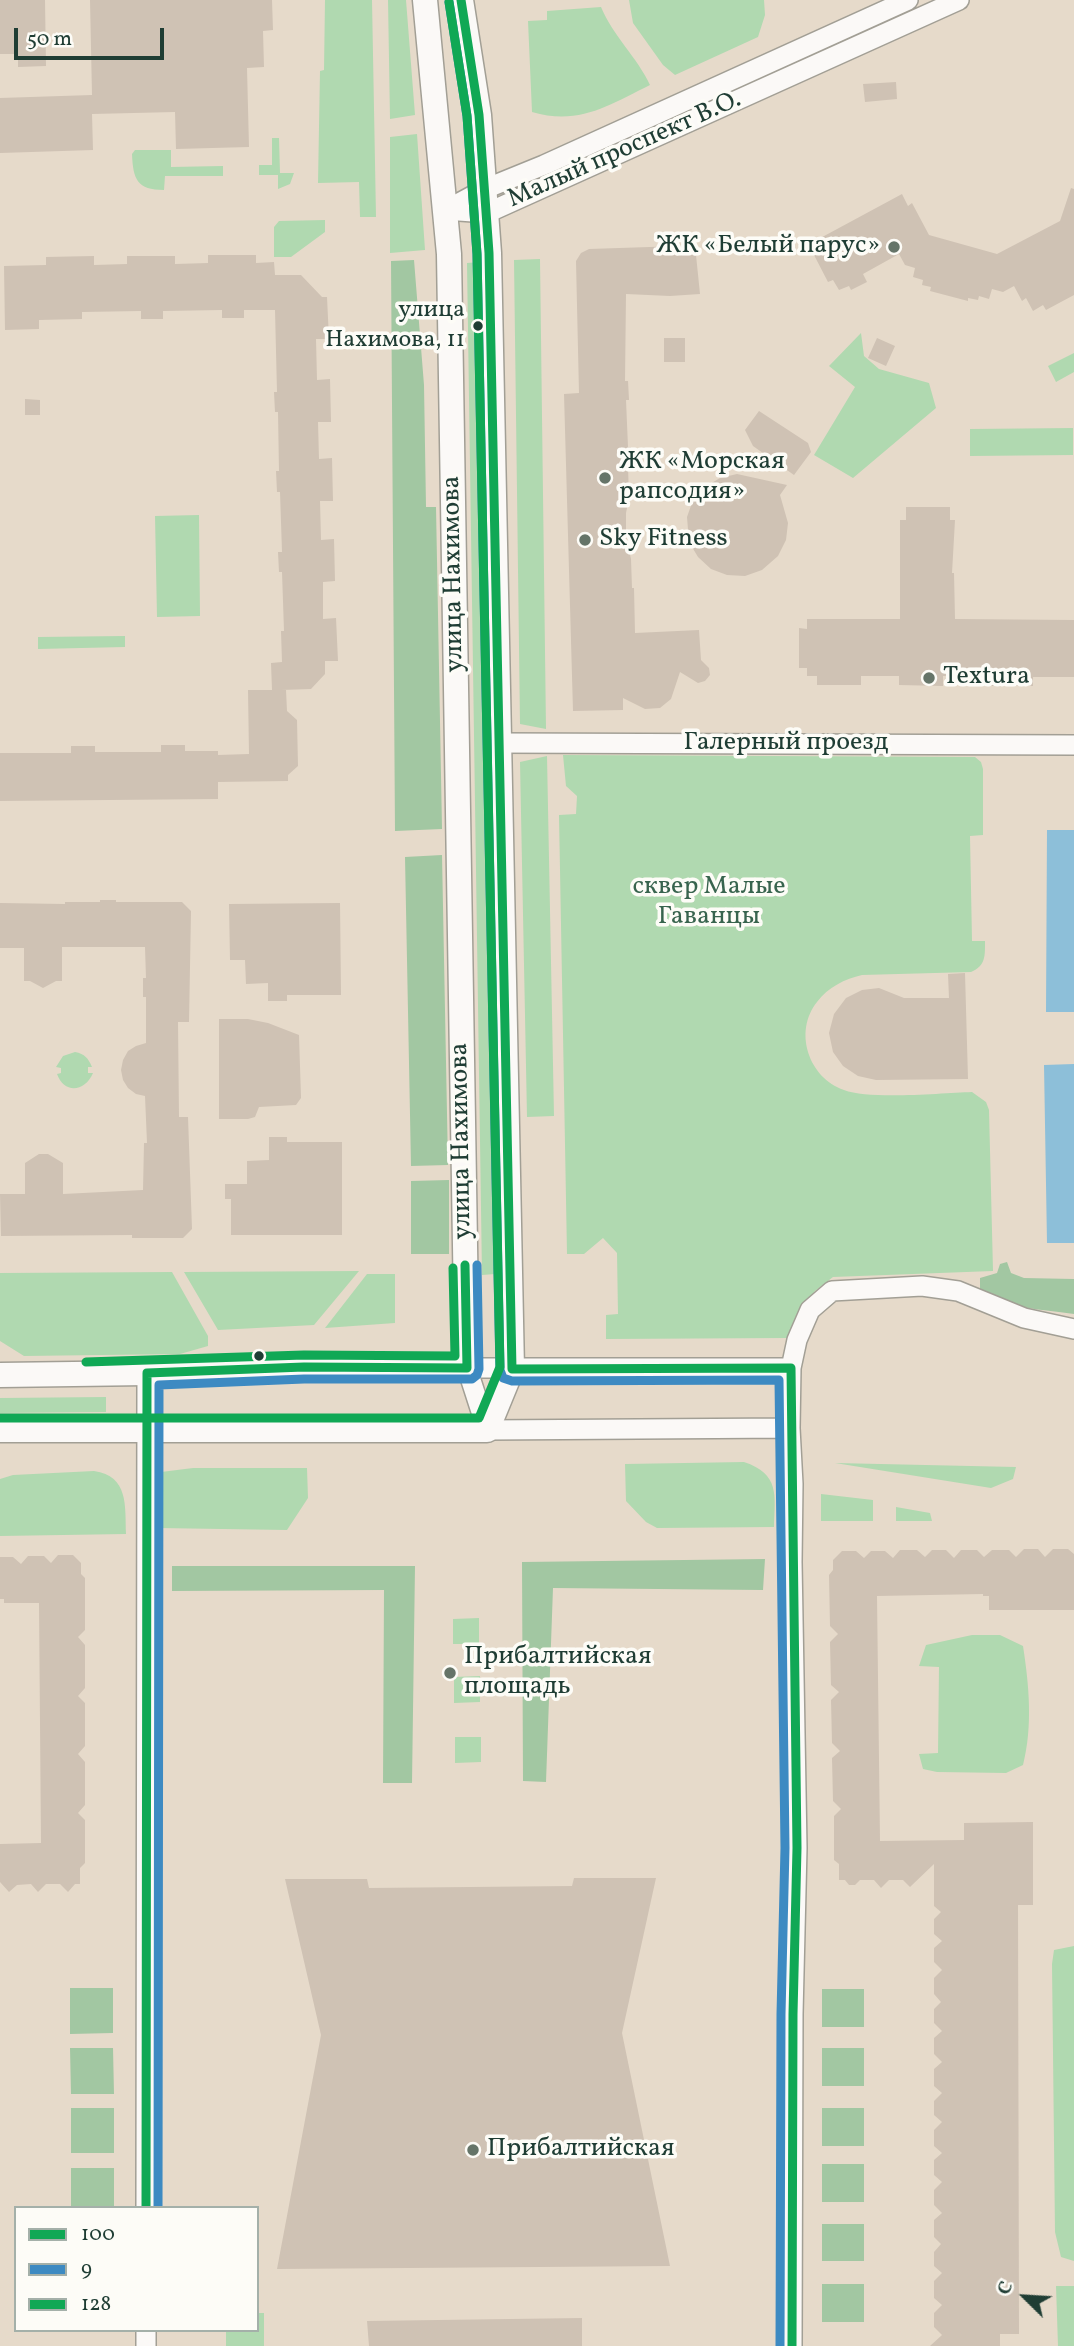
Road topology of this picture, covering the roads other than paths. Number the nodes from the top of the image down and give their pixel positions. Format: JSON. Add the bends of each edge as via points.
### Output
{"nodes":[{"id":1,"x":425,"y":0,"type":"edge"},
{"id":2,"x":461,"y":0,"type":"edge"},
{"id":3,"x":908,"y":0,"type":"edge"},
{"id":4,"x":959,"y":0,"type":"edge"},
{"id":5,"x":486,"y":201,"type":"junction"},
{"id":6,"x":445,"y":210,"type":"junction"},
{"id":7,"x":499,"y":743,"type":"junction"},
{"id":8,"x":1074,"y":745,"type":"edge"},
{"id":9,"x":1074,"y":1329,"type":"edge"},
{"id":10,"x":0,"y":1362,"type":"edge"},
{"id":11,"x":467,"y":1368,"type":"junction"},
{"id":12,"x":791,"y":1368,"type":"junction"},
{"id":13,"x":512,"y":1369,"type":"junction"},
{"id":14,"x":147,"y":1373,"type":"junction"},
{"id":15,"x":25,"y":1374,"type":"junction"},
{"id":16,"x":0,"y":1375,"type":"edge"},
{"id":17,"x":790,"y":1428,"type":"junction"},
{"id":18,"x":11,"y":1430,"type":"edge"},
{"id":19,"x":487,"y":1430,"type":"junction"},
{"id":20,"x":147,"y":1431,"type":"junction"},
{"id":21,"x":0,"y":1442,"type":"edge"},
{"id":22,"x":146,"y":2206,"type":"edge"},
{"id":23,"x":792,"y":2346,"type":"edge"}],
"edges":[{"from":1,"to":6,"type":"main road","name":"улица Нахимова"},
{"from":2,"to":5,"type":"main road","name":"улица Нахимова","via":[[479,115]]},
{"from":3,"to":5,"type":"street","name":"Малый проспект В.О.","via":[[557,159]]},
{"from":4,"to":5,"type":"street","name":"Малый проспект В.О."},
{"from":5,"to":6,"type":"street","name":"Малый проспект В.О."},
{"from":5,"to":7,"type":"main road","name":"улица Нахимова"},
{"from":6,"to":11,"type":"main road","name":"улица Нахимова","via":[[451,338]]},
{"from":7,"to":8,"type":"street","name":"Галерный проезд"},
{"from":7,"to":13,"type":"main road","name":"улица Нахимова"},
{"from":9,"to":12,"type":"street","via":[[1024,1318],[939,1287],[832,1290],[810,1310]]},
{"from":10,"to":15,"type":"street"},
{"from":11,"to":13,"type":"street"},
{"from":11,"to":14,"type":"main road","via":[[304,1367]]},
{"from":11,"to":19,"type":"street","name":"улица Нахимова"},
{"from":12,"to":13,"type":"street"},
{"from":12,"to":17,"type":"street"},
{"from":13,"to":19,"type":"main road","name":"улица Нахимова"},
{"from":14,"to":15,"type":"main road"},
{"from":14,"to":20,"type":"street"},
{"from":15,"to":16,"type":"main road"},
{"from":17,"to":19,"type":"street"},
{"from":17,"to":23,"type":"street","via":[[797,1848]]},
{"from":18,"to":20,"type":"main road"},
{"from":18,"to":21,"type":"street"},
{"from":19,"to":20,"type":"main road"},
{"from":20,"to":22,"type":"street"}]}
